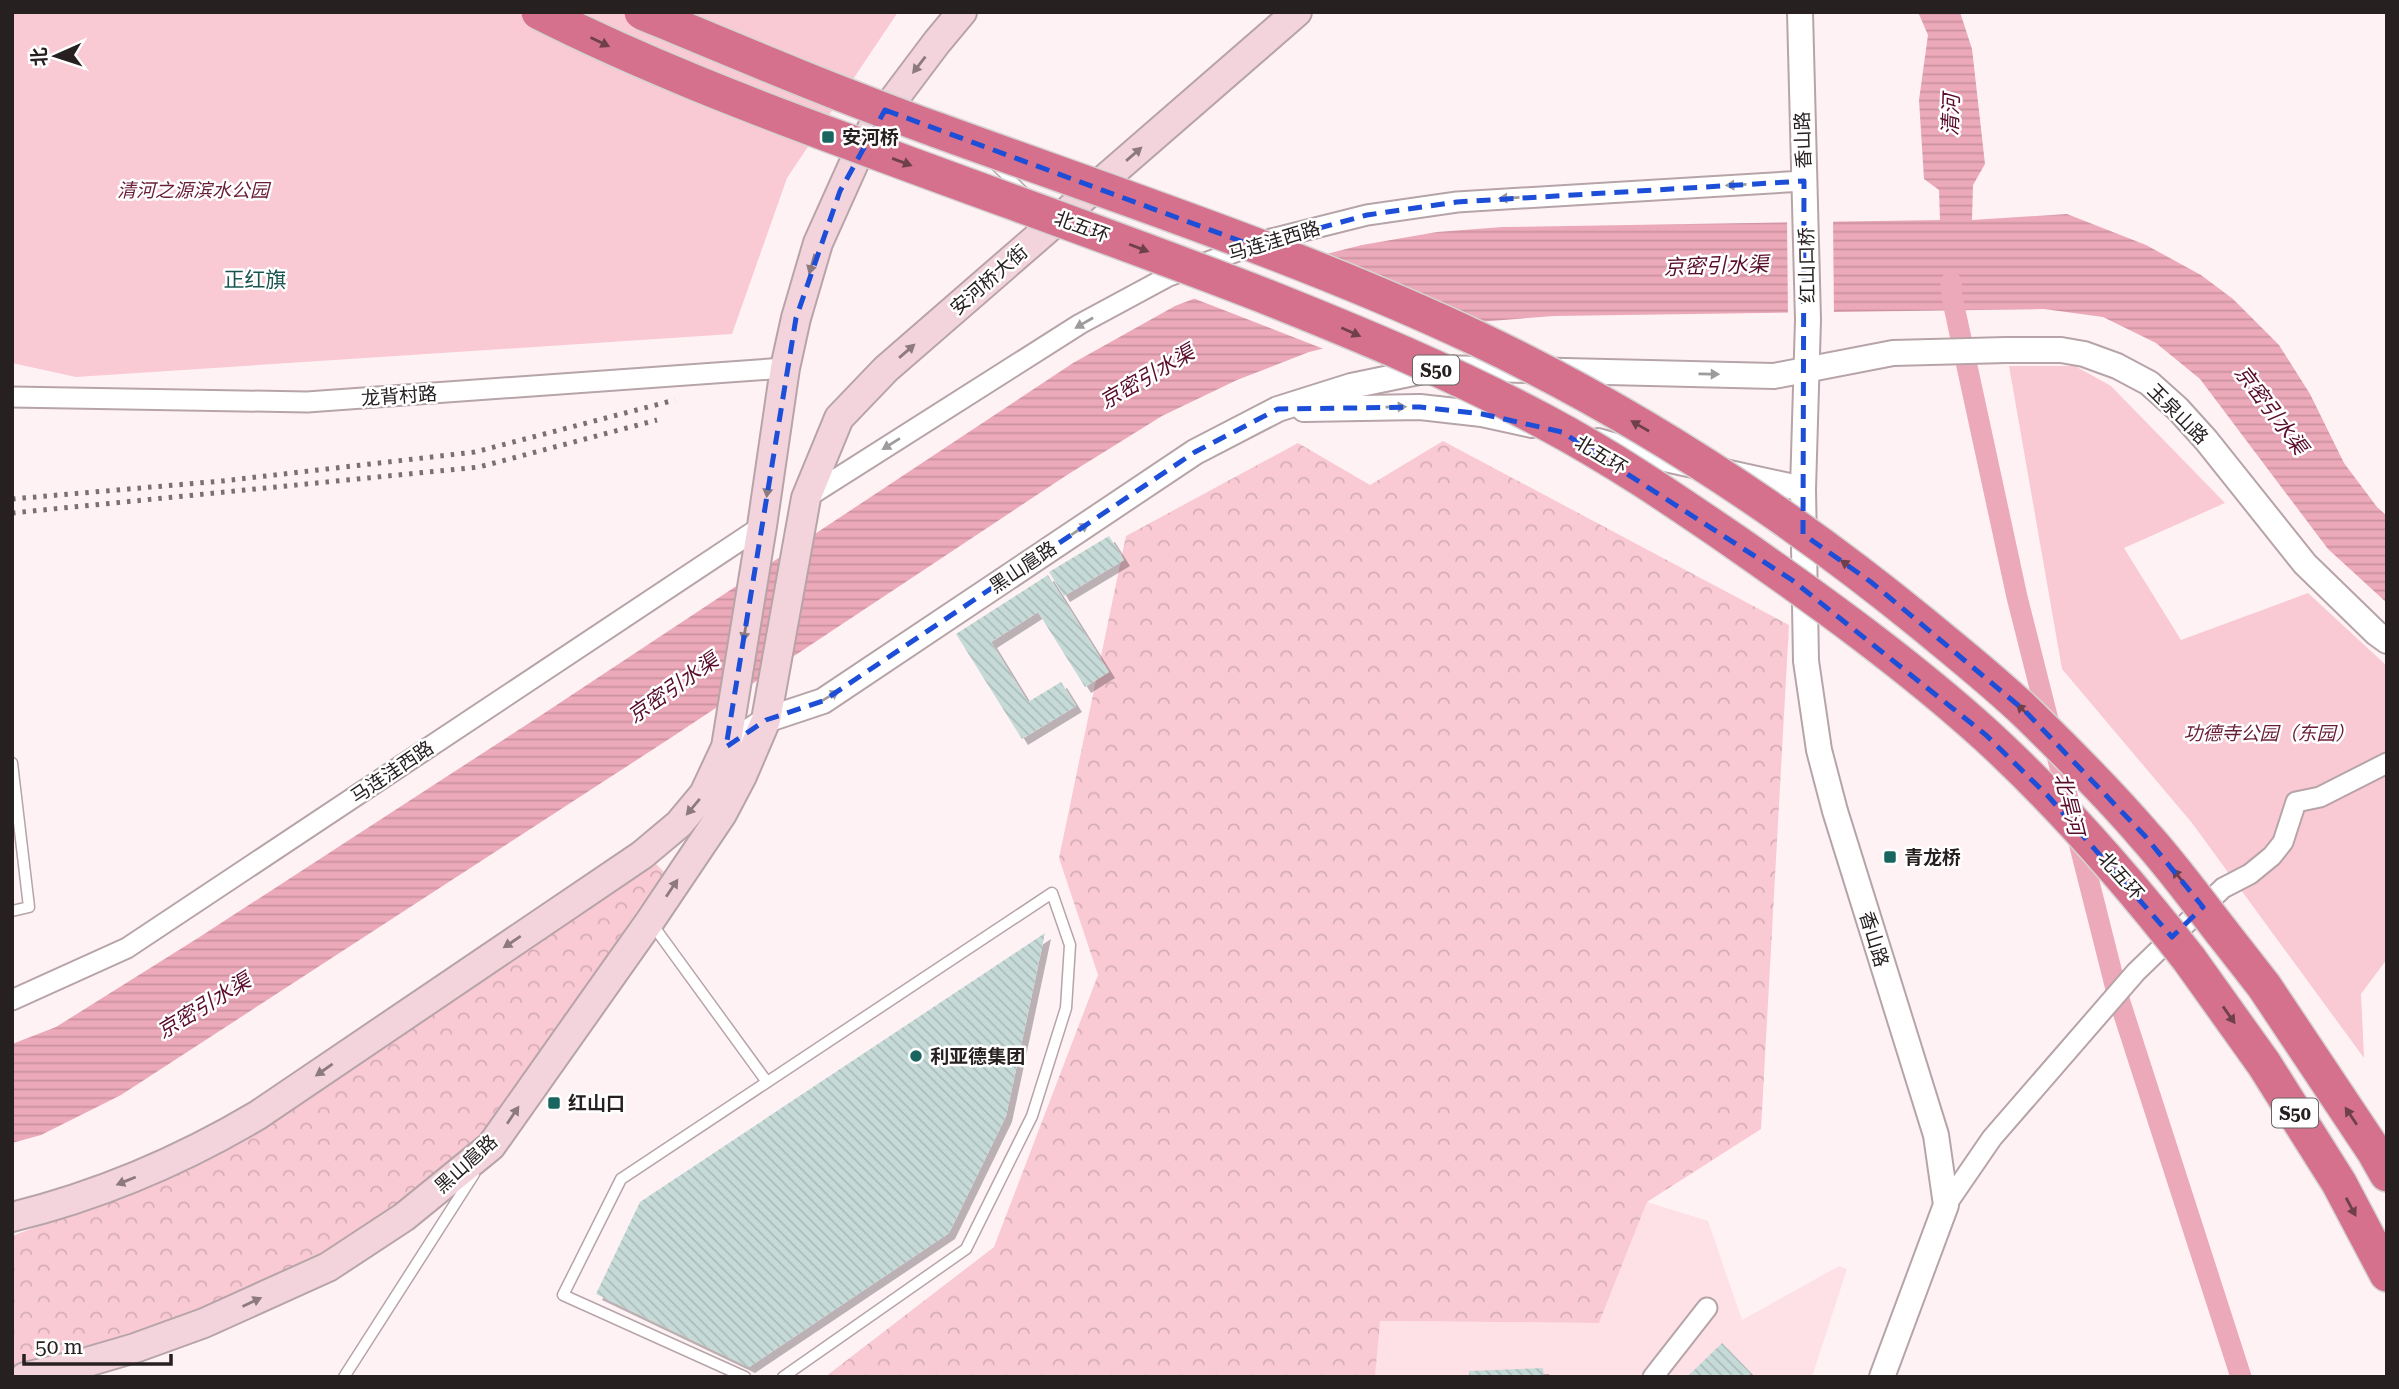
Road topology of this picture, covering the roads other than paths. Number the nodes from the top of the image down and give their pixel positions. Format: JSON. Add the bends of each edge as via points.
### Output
{"nodes":[{"id":1,"x":539,"y":12,"type":"edge"},
{"id":2,"x":642,"y":12,"type":"edge"},
{"id":3,"x":962,"y":12,"type":"edge"},
{"id":4,"x":1297,"y":12,"type":"edge"},
{"id":5,"x":1800,"y":12,"type":"edge"},
{"id":6,"x":994,"y":163,"type":"dead end"},
{"id":7,"x":1804,"y":181,"type":"junction"},
{"id":8,"x":1805,"y":211,"type":"joint"},
{"id":9,"x":1054,"y":223,"type":"junction"},
{"id":10,"x":785,"y":368,"type":"junction"},
{"id":11,"x":1806,"y":369,"type":"junction"},
{"id":12,"x":12,"y":397,"type":"edge"},
{"id":13,"x":1279,"y":409,"type":"junction"},
{"id":14,"x":1804,"y":489,"type":"junction"},
{"id":15,"x":806,"y":498,"type":"junction"},
{"id":16,"x":762,"y":526,"type":"junction"},
{"id":17,"x":2387,"y":641,"type":"edge"},
{"id":18,"x":776,"y":676,"type":"joint"},
{"id":19,"x":766,"y":720,"type":"junction"},
{"id":20,"x":726,"y":747,"type":"junction"},
{"id":21,"x":12,"y":763,"type":"edge"},
{"id":22,"x":2387,"y":763,"type":"edge"},
{"id":23,"x":12,"y":911,"type":"edge"},
{"id":24,"x":650,"y":921,"type":"junction"},
{"id":25,"x":12,"y":1000,"type":"edge"},
{"id":26,"x":767,"y":1082,"type":"junction"},
{"id":27,"x":491,"y":1146,"type":"junction"},
{"id":28,"x":2387,"y":1174,"type":"edge"},
{"id":29,"x":1946,"y":1205,"type":"junction"},
{"id":30,"x":12,"y":1217,"type":"edge"},
{"id":31,"x":2387,"y":1274,"type":"edge"},
{"id":32,"x":1707,"y":1308,"type":"dead end"},
{"id":33,"x":24,"y":1377,"type":"edge"},
{"id":34,"x":344,"y":1377,"type":"edge"},
{"id":35,"x":744,"y":1377,"type":"edge"},
{"id":36,"x":783,"y":1377,"type":"edge"},
{"id":37,"x":1653,"y":1377,"type":"edge"},
{"id":38,"x":1882,"y":1377,"type":"edge"}],
"edges":[{"from":1,"to":31,"type":"highway","name":"北五环","number":"S50","one_way":true,"bridge":true,"via":[[630,57],[765,111],[1317,317],[1457,379],[1554,427],[1671,498],[1792,580],[1986,736],[2139,895],[2264,1064],[2339,1183]]},
{"from":28,"to":2,"type":"highway","number":"S50","one_way":true,"bridge":true,"via":[[2271,997],[2221,931],[2145,836],[2025,711],[1871,582],[1703,464],[1569,385],[1474,337],[1336,277],[932,128]]},
{"from":3,"to":10,"type":"main road","one_way":true,"via":[[873,127],[858,154],[818,243]]},
{"from":9,"to":4,"type":"main road","name":"安河桥大街","one_way":true},
{"from":5,"to":7,"type":"street","name":"香山路"},
{"from":6,"to":9,"type":"lane"},
{"from":7,"to":8,"type":"street","name":"香山路"},
{"from":7,"to":15,"type":"street","name":"马连洼西路","one_way":true,"via":[[1457,202],[1367,215],[1271,239],[1168,276],[1091,318]]},
{"from":8,"to":11,"type":"street","name":"红山口桥"},
{"from":15,"to":9,"type":"main road","name":"安河桥大街","one_way":true,"via":[[839,418],[886,369]]},
{"from":10,"to":12,"type":"street","name":"龙背村路","via":[[307,402]]},
{"from":10,"to":16,"type":"main road","one_way":true},
{"from":13,"to":11,"type":"street","name":"黑山扈路","one_way":true,"via":[[1352,386],[1438,368],[1774,376]]},
{"from":11,"to":14,"type":"street","name":"香山路"},
{"from":11,"to":17,"type":"street","name":"玉泉山路","via":[[1893,354],[2006,349],[2061,350],[2117,366],[2149,383],[2178,409],[2305,564]]},
{"from":13,"to":14,"type":"street","one_way":true,"via":[[1420,407],[1482,414]]},
{"from":19,"to":13,"type":"street","name":"黑山扈路","one_way":true,"via":[[823,701],[1195,452]]},
{"from":14,"to":29,"type":"street","name":"香山路","via":[[1806,662],[1819,750],[1936,1135]]},
{"from":15,"to":18,"type":"main road","name":"安河桥大街"},
{"from":16,"to":20,"type":"main road","one_way":true},
{"from":16,"to":25,"type":"street","name":"马连洼西路","via":[[127,948]]},
{"from":18,"to":19,"type":"main road","name":"黑山扈路"},
{"from":19,"to":20,"type":"street"},
{"from":24,"to":19,"type":"main road","name":"黑山扈路","one_way":true,"via":[[722,814]]},
{"from":20,"to":30,"type":"main road","one_way":true,"via":[[704,794],[679,824],[642,855],[269,1108],[150,1171],[69,1203]]},
{"from":21,"to":23,"type":"lane","via":[[29,907]]},
{"from":22,"to":29,"type":"street","via":[[2320,797],[2296,802],[2283,842],[2272,856],[2223,888],[2136,972],[1992,1138]]},
{"from":24,"to":26,"type":"lane"},
{"from":27,"to":24,"type":"main road","name":"黑山扈路","one_way":true},
{"from":26,"to":35,"type":"lane","via":[[621,1179],[563,1295]]},
{"from":26,"to":36,"type":"lane","via":[[1052,893],[1070,945],[1066,1009],[1032,1116],[966,1249]]},
{"from":33,"to":27,"type":"main road","name":"黑山扈路","one_way":true,"via":[[158,1340],[328,1267],[404,1217]]},
{"from":27,"to":34,"type":"lane"},
{"from":29,"to":38,"type":"street","name":"香山路"},
{"from":32,"to":37,"type":"street"}]}
